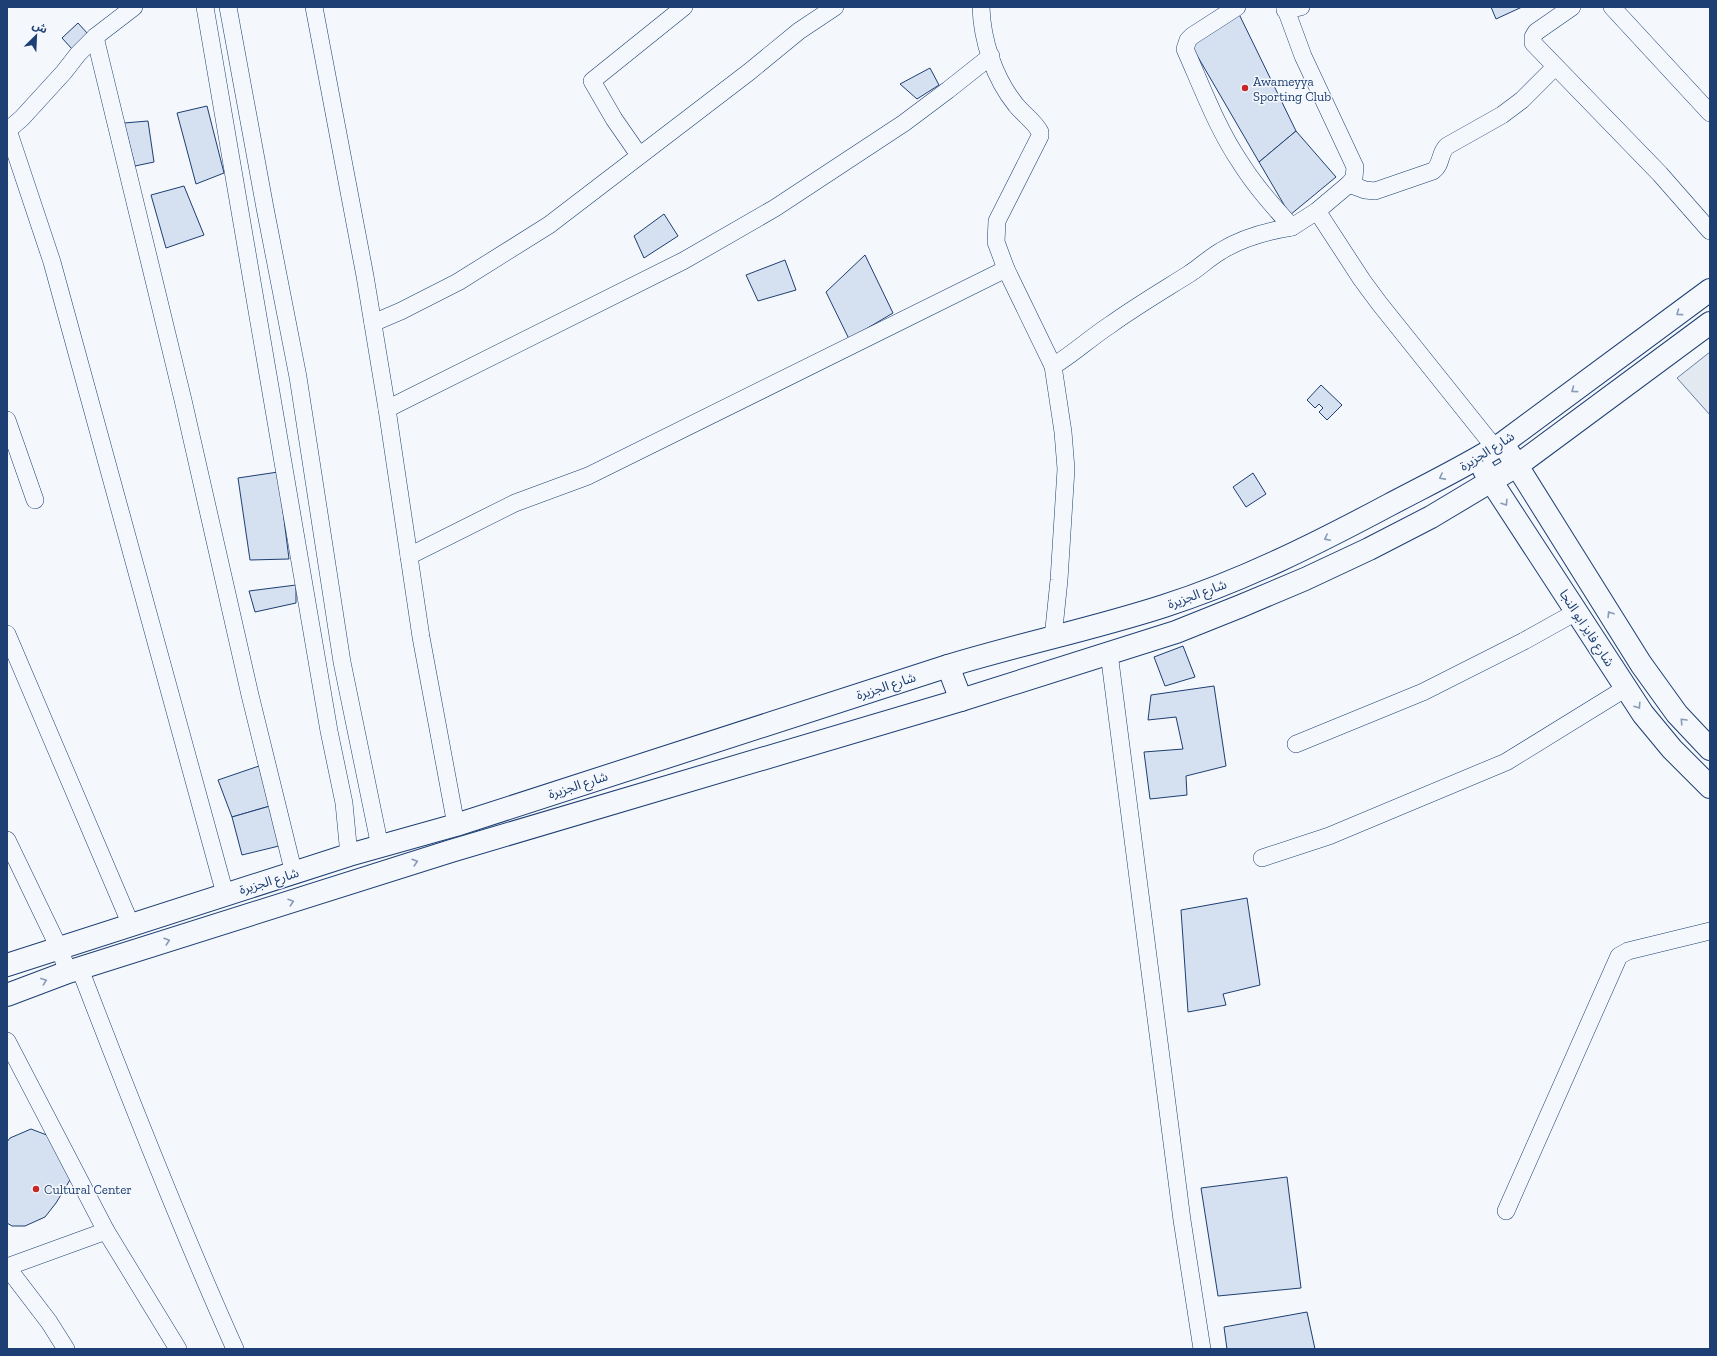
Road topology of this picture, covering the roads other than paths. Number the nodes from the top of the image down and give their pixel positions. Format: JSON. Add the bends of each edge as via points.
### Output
{"nodes":[{"id":1,"x":134,"y":7,"type":"edge"},
{"id":2,"x":205,"y":7,"type":"edge"},
{"id":3,"x":228,"y":7,"type":"edge"},
{"id":4,"x":314,"y":7,"type":"edge"},
{"id":5,"x":684,"y":7,"type":"edge"},
{"id":6,"x":835,"y":7,"type":"edge"},
{"id":7,"x":981,"y":7,"type":"edge"},
{"id":8,"x":1237,"y":7,"type":"edge"},
{"id":9,"x":1572,"y":7,"type":"edge"},
{"id":10,"x":1612,"y":7,"type":"edge"},
{"id":11,"x":1290,"y":8,"type":"edge"},
{"id":12,"x":95,"y":37,"type":"junction"},
{"id":13,"x":991,"y":56,"type":"junction"},
{"id":14,"x":1555,"y":67,"type":"junction"},
{"id":15,"x":1710,"y":113,"type":"edge"},
{"id":16,"x":8,"y":131,"type":"edge"},
{"id":17,"x":639,"y":155,"type":"junction"},
{"id":18,"x":1350,"y":184,"type":"junction"},
{"id":19,"x":1317,"y":211,"type":"junction"},
{"id":20,"x":1292,"y":226,"type":"junction"},
{"id":21,"x":1710,"y":231,"type":"edge"},
{"id":22,"x":1006,"y":269,"type":"junction"},
{"id":23,"x":1710,"y":290,"type":"edge"},
{"id":24,"x":373,"y":323,"type":"junction"},
{"id":25,"x":1710,"y":323,"type":"edge"},
{"id":26,"x":1053,"y":366,"type":"junction"},
{"id":27,"x":387,"y":409,"type":"junction"},
{"id":28,"x":7,"y":420,"type":"edge"},
{"id":29,"x":1491,"y":450,"type":"junction"},
{"id":30,"x":1518,"y":466,"type":"junction"},
{"id":31,"x":1492,"y":482,"type":"junction"},
{"id":32,"x":36,"y":500,"type":"dead end"},
{"id":33,"x":409,"y":556,"type":"junction"},
{"id":34,"x":1576,"y":612,"type":"junction"},
{"id":35,"x":7,"y":634,"type":"edge"},
{"id":36,"x":1053,"y":638,"type":"junction"},
{"id":37,"x":1109,"y":653,"type":"junction"},
{"id":38,"x":948,"y":666,"type":"junction"},
{"id":39,"x":1626,"y":688,"type":"junction"},
{"id":40,"x":961,"y":700,"type":"junction"},
{"id":41,"x":1296,"y":744,"type":"dead end"},
{"id":42,"x":1710,"y":749,"type":"edge"},
{"id":43,"x":1710,"y":787,"type":"edge"},
{"id":44,"x":457,"y":824,"type":"junction"},
{"id":45,"x":7,"y":840,"type":"edge"},
{"id":46,"x":476,"y":844,"type":"junction"},
{"id":47,"x":380,"y":846,"type":"junction"},
{"id":48,"x":451,"y":851,"type":"junction"},
{"id":49,"x":349,"y":855,"type":"junction"},
{"id":50,"x":1262,"y":858,"type":"dead end"},
{"id":51,"x":294,"y":874,"type":"junction"},
{"id":52,"x":225,"y":894,"type":"junction"},
{"id":53,"x":131,"y":925,"type":"junction"},
{"id":54,"x":1710,"y":932,"type":"edge"},
{"id":55,"x":59,"y":948,"type":"junction"},
{"id":56,"x":9,"y":961,"type":"edge"},
{"id":57,"x":74,"y":971,"type":"junction"},
{"id":58,"x":7,"y":995,"type":"edge"},
{"id":59,"x":7,"y":1041,"type":"edge"},
{"id":60,"x":1506,"y":1211,"type":"dead end"},
{"id":61,"x":106,"y":1231,"type":"junction"},
{"id":62,"x":66,"y":1349,"type":"edge"},
{"id":63,"x":178,"y":1349,"type":"edge"},
{"id":64,"x":235,"y":1349,"type":"edge"},
{"id":65,"x":1202,"y":1349,"type":"edge"}],
"edges":[{"from":1,"to":12,"type":"street"},
{"from":2,"to":49,"type":"street","via":[[327,723],[344,803]]},
{"from":3,"to":47,"type":"street","via":[[298,377],[342,662]]},
{"from":4,"to":24,"type":"street"},
{"from":5,"to":17,"type":"street","via":[[592,81]]},
{"from":6,"to":17,"type":"street","via":[[799,31]]},
{"from":7,"to":13,"type":"street","via":[[982,23]]},
{"from":8,"to":20,"type":"street","via":[[1192,36],[1185,50],[1239,162],[1266,200]]},
{"from":9,"to":14,"type":"street","via":[[1536,32],[1533,37],[1533,44]]},
{"from":10,"to":15,"type":"street"},
{"from":11,"to":18,"type":"street","via":[[1303,56],[1356,167]]},
{"from":12,"to":16,"type":"street"},
{"from":12,"to":51,"type":"street"},
{"from":13,"to":22,"type":"street","via":[[1003,86],[1040,132],[997,221],[996,242]]},
{"from":13,"to":27,"type":"street","via":[[904,123],[775,208],[683,261]]},
{"from":14,"to":18,"type":"street","via":[[1522,100],[1502,115],[1447,146],[1433,170],[1375,191]]},
{"from":14,"to":21,"type":"street","via":[[1660,174]]},
{"from":16,"to":52,"type":"street","via":[[52,262]]},
{"from":17,"to":24,"type":"street","via":[[549,225],[458,282]]},
{"from":18,"to":19,"type":"street"},
{"from":19,"to":20,"type":"street"},
{"from":19,"to":29,"type":"street","via":[[1362,280]]},
{"from":20,"to":26,"type":"street","via":[[1242,239],[1220,251]]},
{"from":22,"to":26,"type":"street"},
{"from":22,"to":33,"type":"street","via":[[588,476],[514,503]]},
{"from":23,"to":29,"type":"main road","name":"شارع الجزيرة","one_way":true},
{"from":24,"to":27,"type":"street"},
{"from":25,"to":30,"type":"main road","name":"شارع الجزيرة"},
{"from":26,"to":36,"type":"street","via":[[1066,469]]},
{"from":27,"to":33,"type":"street"},
{"from":28,"to":32,"type":"street"},
{"from":29,"to":30,"type":"main road","name":"شارع فايز ابو النجا"},
{"from":29,"to":31,"type":"main road","name":"شارع فايز ابو النجا"},
{"from":29,"to":36,"type":"main road","name":"شارع الجزيرة","one_way":true,"via":[[1327,538],[1274,563],[1165,606]]},
{"from":30,"to":31,"type":"main road","name":"شارع الجزيرة"},
{"from":42,"to":30,"type":"main road","name":"شارع فايز ابو النجا","one_way":true,"via":[[1677,714],[1641,664]]},
{"from":31,"to":34,"type":"main road","name":"شارع فايز ابو النجا","one_way":true},
{"from":31,"to":37,"type":"main road","name":"شارع الجزيرة","via":[[1431,517],[1306,579],[1176,632]]},
{"from":33,"to":44,"type":"street","via":[[421,637]]},
{"from":34,"to":39,"type":"main road","name":"شارع فايز ابو النجا"},
{"from":34,"to":41,"type":"street","via":[[1423,692]]},
{"from":35,"to":53,"type":"street"},
{"from":36,"to":38,"type":"main road","name":"شارع الجزيرة"},
{"from":37,"to":40,"type":"main road","name":"شارع الجزيرة"},
{"from":37,"to":65,"type":"street","via":[[1182,1220]]},
{"from":38,"to":40,"type":"main road"},
{"from":38,"to":44,"type":"main road","name":"شارع الجزيرة"},
{"from":39,"to":43,"type":"main road","name":"شارع فايز ابو النجا","one_way":true,"via":[[1657,732]]},
{"from":39,"to":50,"type":"street","via":[[1506,762],[1329,836]]},
{"from":40,"to":46,"type":"main road","name":"شارع الجزيرة"},
{"from":44,"to":46,"type":"main road"},
{"from":44,"to":47,"type":"main road","name":"شارع الجزيرة"},
{"from":44,"to":48,"type":"main road"},
{"from":45,"to":55,"type":"street"},
{"from":46,"to":48,"type":"main road","name":"شارع الجزيرة"},
{"from":47,"to":49,"type":"main road","name":"شارع الجزيرة"},
{"from":57,"to":48,"type":"main road","name":"شارع الجزيرة","one_way":true},
{"from":49,"to":51,"type":"main road","name":"شارع الجزيرة"},
{"from":51,"to":52,"type":"main road","name":"شارع الجزيرة"},
{"from":52,"to":53,"type":"main road","name":"شارع الجزيرة"},
{"from":53,"to":55,"type":"main road","name":"شارع الجزيرة"},
{"from":54,"to":60,"type":"street","via":[[1628,951],[1619,956]]},
{"from":55,"to":56,"type":"main road","name":"شارع الجزيرة"},
{"from":55,"to":57,"type":"street"},
{"from":58,"to":57,"type":"main road","name":"شارع الجزيرة","one_way":true},
{"from":57,"to":64,"type":"street","via":[[117,1065],[193,1254]]},
{"from":59,"to":61,"type":"street"},
{"from":61,"to":62,"type":"street","via":[[7,1267]]},
{"from":61,"to":63,"type":"street"}]}
